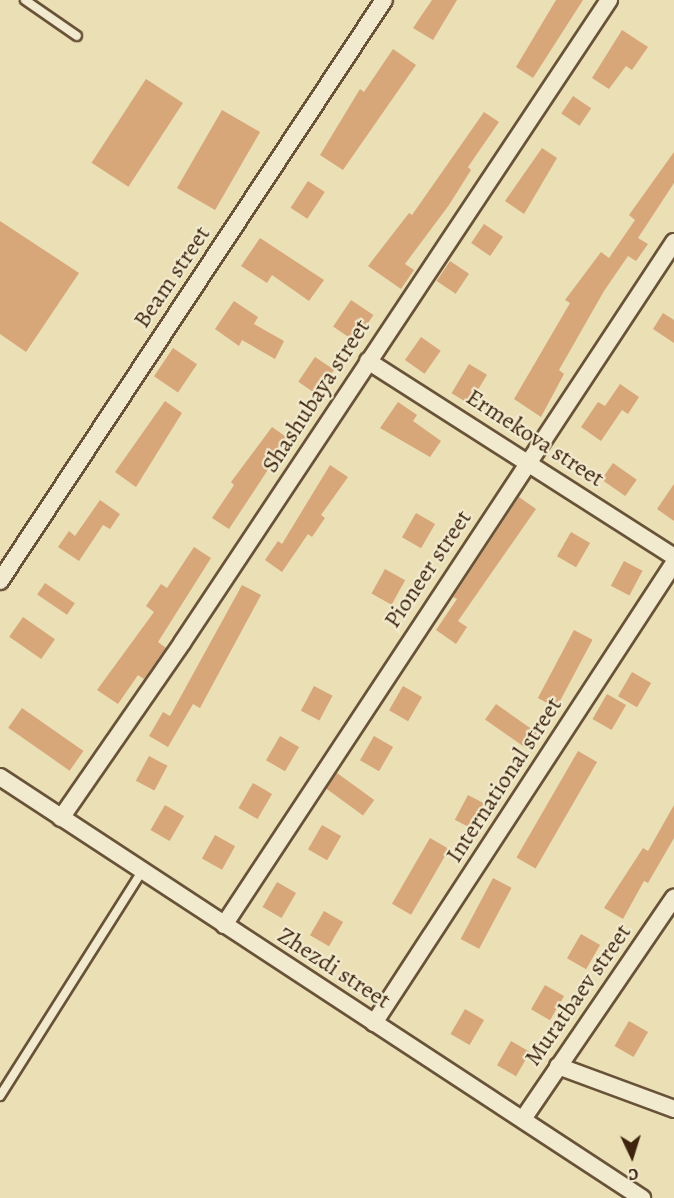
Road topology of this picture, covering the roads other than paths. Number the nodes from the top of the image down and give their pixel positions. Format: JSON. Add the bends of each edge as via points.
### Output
{"nodes":[{"id":1,"x":25,"y":0,"type":"edge"},
{"id":2,"x":384,"y":0,"type":"edge"},
{"id":3,"x":609,"y":0,"type":"edge"},
{"id":4,"x":77,"y":36,"type":"dead end"},
{"id":5,"x":674,"y":242,"type":"edge"},
{"id":6,"x":368,"y":361,"type":"junction"},
{"id":7,"x":528,"y":461,"type":"junction"},
{"id":8,"x":674,"y":557,"type":"edge"},
{"id":9,"x":674,"y":563,"type":"edge"},
{"id":10,"x":0,"y":581,"type":"edge"},
{"id":11,"x":0,"y":777,"type":"edge"},
{"id":12,"x":61,"y":818,"type":"junction"},
{"id":13,"x":142,"y":871,"type":"junction"},
{"id":14,"x":674,"y":898,"type":"edge"},
{"id":15,"x":224,"y":924,"type":"junction"},
{"id":16,"x":374,"y":1023,"type":"junction"},
{"id":17,"x":558,"y":1066,"type":"junction"},
{"id":18,"x":0,"y":1096,"type":"edge"},
{"id":19,"x":674,"y":1109,"type":"edge"},
{"id":20,"x":523,"y":1119,"type":"junction"},
{"id":21,"x":642,"y":1198,"type":"edge"}],
"edges":[{"from":1,"to":4,"type":"lane"},
{"from":2,"to":10,"type":"street","name":"Beam street"},
{"from":3,"to":6,"type":"street","name":"Shashubaya street"},
{"from":5,"to":7,"type":"street","name":"Pioneer street"},
{"from":6,"to":7,"type":"street","name":"Ermekova street"},
{"from":6,"to":12,"type":"street","name":"Shashubaya street"},
{"from":7,"to":8,"type":"street","name":"Ermekova street"},
{"from":7,"to":15,"type":"street","name":"Pioneer street"},
{"from":9,"to":16,"type":"street","name":"International street"},
{"from":11,"to":12,"type":"street","name":"Zhezdi street"},
{"from":12,"to":13,"type":"street","name":"Zhezdi street"},
{"from":13,"to":15,"type":"street","name":"Zhezdi street"},
{"from":13,"to":18,"type":"lane"},
{"from":14,"to":17,"type":"street","name":"Muratbaev street"},
{"from":15,"to":16,"type":"street","name":"Zhezdi street"},
{"from":16,"to":20,"type":"street","name":"Zhezdi street"},
{"from":17,"to":19,"type":"street"},
{"from":17,"to":20,"type":"street","name":"Muratbaev street"},
{"from":20,"to":21,"type":"street","name":"Zhezdi street"}]}
